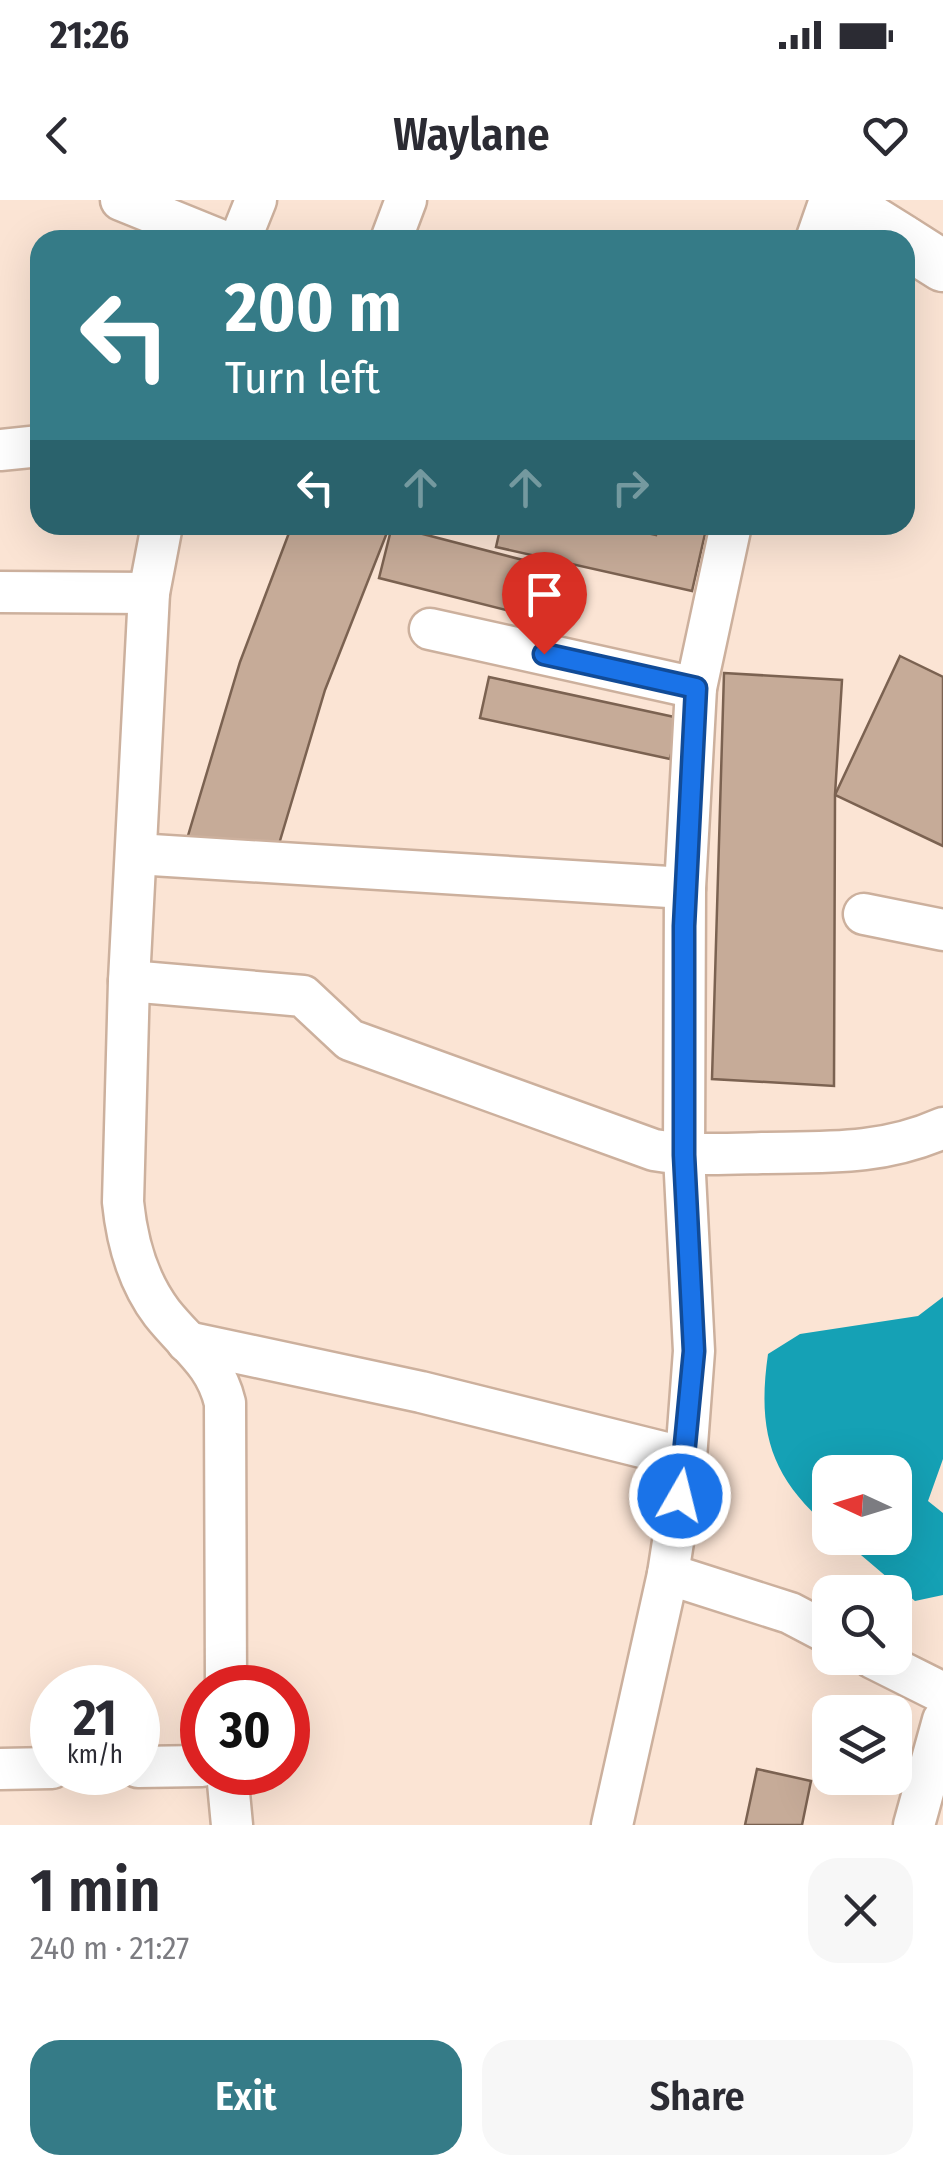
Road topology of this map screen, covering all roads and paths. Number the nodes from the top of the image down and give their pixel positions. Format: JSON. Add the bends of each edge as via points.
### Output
{"nodes":[{"id":1,"x":121,"y":200,"type":"edge"},
{"id":2,"x":256,"y":200,"type":"edge"},
{"id":3,"x":406,"y":200,"type":"edge"},
{"id":4,"x":830,"y":200,"type":"edge"},
{"id":5,"x":838,"y":200,"type":"edge"},
{"id":6,"x":195,"y":230,"type":"edge"},
{"id":7,"x":244,"y":230,"type":"edge"},
{"id":8,"x":395,"y":230,"type":"edge"},
{"id":9,"x":820,"y":230,"type":"edge"},
{"id":10,"x":886,"y":230,"type":"edge"},
{"id":11,"x":915,"y":248,"type":"edge"},
{"id":12,"x":943,"y":266,"type":"edge"},
{"id":13,"x":30,"y":447,"type":"edge"},
{"id":14,"x":0,"y":450,"type":"edge"},
{"id":15,"x":160,"y":535,"type":"edge"},
{"id":16,"x":729,"y":535,"type":"edge"},
{"id":17,"x":0,"y":592,"type":"edge"},
{"id":18,"x":149,"y":593,"type":"junction"},
{"id":19,"x":430,"y":629,"type":"dead end"},
{"id":20,"x":696,"y":688,"type":"junction"},
{"id":21,"x":136,"y":854,"type":"junction"},
{"id":22,"x":685,"y":888,"type":"junction"},
{"id":23,"x":864,"y":914,"type":"dead end"},
{"id":24,"x":943,"y":930,"type":"edge"},
{"id":25,"x":129,"y":981,"type":"junction"},
{"id":26,"x":943,"y":1128,"type":"edge"},
{"id":27,"x":684,"y":1155,"type":"junction"},
{"id":28,"x":187,"y":1342,"type":"junction"},
{"id":29,"x":686,"y":1458,"type":"junction"},
{"id":30,"x":668,"y":1574,"type":"junction"},
{"id":31,"x":812,"y":1625,"type":"edge"},
{"id":32,"x":226,"y":1665,"type":"edge"},
{"id":33,"x":907,"y":1675,"type":"edge"},
{"id":34,"x":943,"y":1693,"type":"edge"},
{"id":35,"x":943,"y":1720,"type":"edge"},
{"id":36,"x":30,"y":1768,"type":"edge"},
{"id":37,"x":0,"y":1769,"type":"edge"},
{"id":38,"x":229,"y":1795,"type":"edge"},
{"id":39,"x":232,"y":1825,"type":"edge"},
{"id":40,"x":612,"y":1825,"type":"edge"},
{"id":41,"x":914,"y":1825,"type":"edge"}],
"edges":[{"from":1,"to":6,"type":"street"},
{"from":2,"to":7,"type":"street"},
{"from":3,"to":8,"type":"street"},
{"from":4,"to":9,"type":"street"},
{"from":5,"to":10,"type":"main road"},
{"from":11,"to":12,"type":"main road"},
{"from":13,"to":14,"type":"street"},
{"from":15,"to":18,"type":"street"},
{"from":16,"to":20,"type":"street"},
{"from":17,"to":18,"type":"street"},
{"from":18,"to":21,"type":"street"},
{"from":19,"to":20,"type":"street"},
{"from":20,"to":22,"type":"street"},
{"from":21,"to":22,"type":"street"},
{"from":21,"to":25,"type":"street"},
{"from":22,"to":27,"type":"street"},
{"from":23,"to":24,"type":"street"},
{"from":25,"to":27,"type":"street","via":[[303,996],[350,1040],[654,1150]]},
{"from":25,"to":28,"type":"street","via":[[126,1238],[160,1310]]},
{"from":26,"to":27,"type":"street","via":[[863,1152]]},
{"from":27,"to":29,"type":"street","via":[[694,1351]]},
{"from":28,"to":29,"type":"street"},
{"from":28,"to":32,"type":"street","via":[[210,1363],[226,1403]]},
{"from":29,"to":30,"type":"street"},
{"from":30,"to":31,"type":"street"},
{"from":30,"to":40,"type":"street"},
{"from":33,"to":34,"type":"street"},
{"from":35,"to":41,"type":"street"},
{"from":36,"to":37,"type":"street"},
{"from":38,"to":39,"type":"street"}]}
